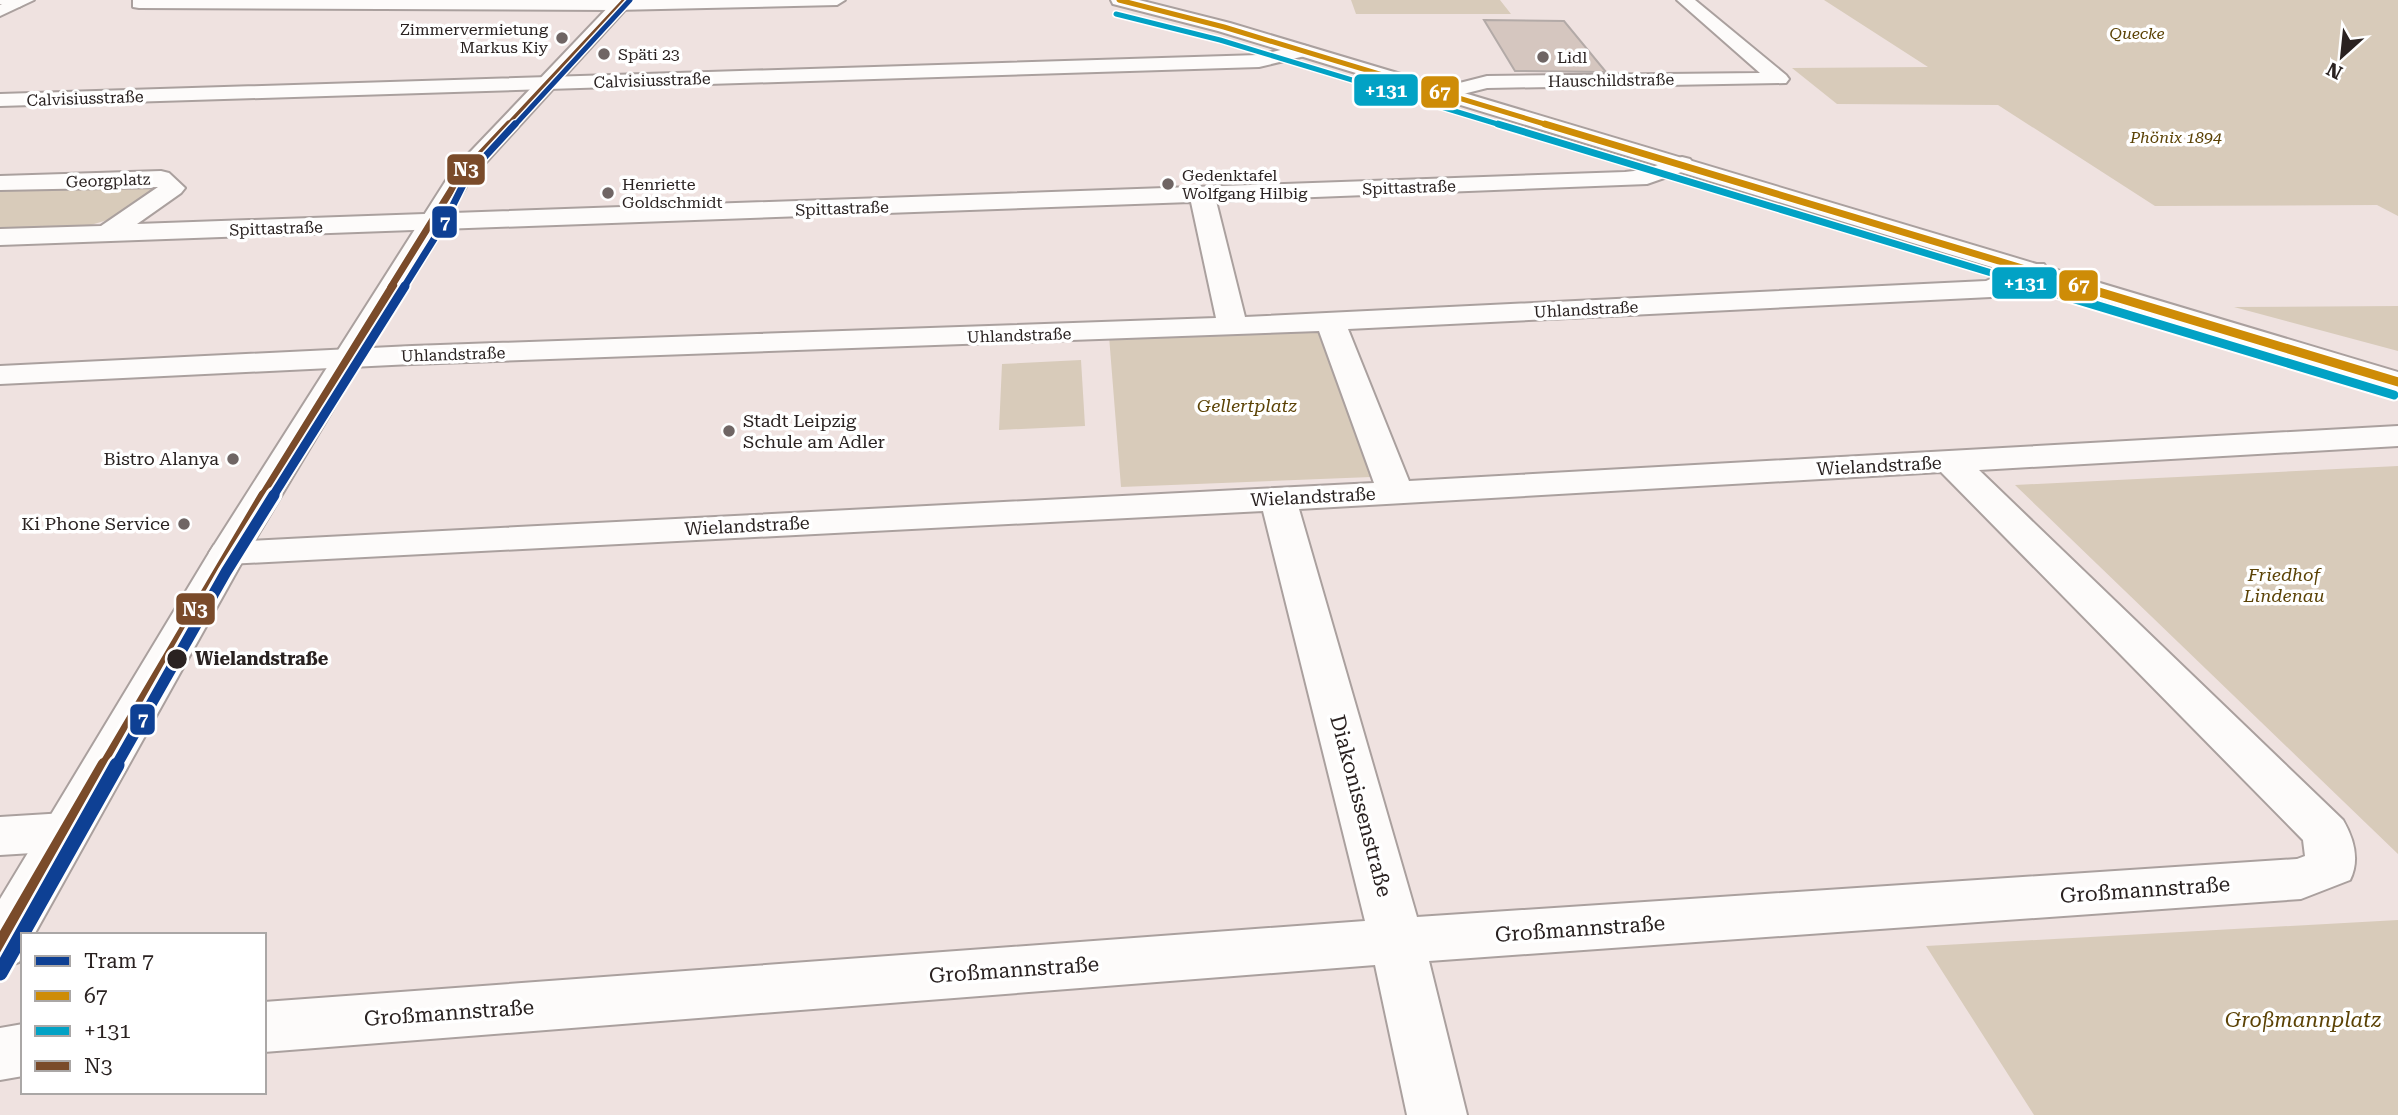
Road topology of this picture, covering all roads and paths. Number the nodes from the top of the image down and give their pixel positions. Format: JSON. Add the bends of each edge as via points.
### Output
{"nodes":[{"id":1,"x":837,"y":0,"type":"edge"},
{"id":2,"x":1119,"y":0,"type":"edge"},
{"id":3,"x":1144,"y":0,"type":"edge"},
{"id":4,"x":1685,"y":0,"type":"edge"},
{"id":5,"x":16,"y":1,"type":"edge"},
{"id":6,"x":139,"y":3,"type":"dead end"},
{"id":7,"x":623,"y":3,"type":"edge"},
{"id":8,"x":0,"y":10,"type":"edge"},
{"id":9,"x":1224,"y":27,"type":"junction"},
{"id":10,"x":1302,"y":51,"type":"junction"},
{"id":11,"x":547,"y":84,"type":"junction"},
{"id":12,"x":1443,"y":93,"type":"junction"},
{"id":13,"x":0,"y":100,"type":"edge"},
{"id":14,"x":1682,"y":163,"type":"junction"},
{"id":15,"x":0,"y":183,"type":"edge"},
{"id":16,"x":1202,"y":195,"type":"junction"},
{"id":17,"x":432,"y":223,"type":"junction"},
{"id":18,"x":106,"y":234,"type":"junction"},
{"id":19,"x":0,"y":237,"type":"edge"},
{"id":20,"x":2034,"y":270,"type":"junction"},
{"id":21,"x":1330,"y":322,"type":"junction"},
{"id":22,"x":1233,"y":327,"type":"junction"},
{"id":23,"x":349,"y":359,"type":"junction"},
{"id":24,"x":0,"y":375,"type":"edge"},
{"id":25,"x":2398,"y":382,"type":"edge"},
{"id":26,"x":2398,"y":436,"type":"edge"},
{"id":27,"x":1949,"y":461,"type":"junction"},
{"id":28,"x":1396,"y":494,"type":"junction"},
{"id":29,"x":1278,"y":498,"type":"junction"},
{"id":30,"x":228,"y":553,"type":"junction"},
{"id":31,"x":65,"y":832,"type":"junction"},
{"id":32,"x":0,"y":836,"type":"edge"},
{"id":33,"x":1397,"y":941,"type":"junction"},
{"id":34,"x":0,"y":946,"type":"edge"},
{"id":35,"x":266,"y":1027,"type":"edge"},
{"id":36,"x":21,"y":1050,"type":"edge"},
{"id":37,"x":0,"y":1054,"type":"edge"},
{"id":38,"x":1437,"y":1115,"type":"edge"}],
"edges":[{"from":1,"to":7,"type":"street"},
{"from":2,"to":9,"type":"street"},
{"from":3,"to":9,"type":"street"},
{"from":4,"to":12,"type":"street","name":"Hauschildstraße","via":[[1779,79],[1488,82]]},
{"from":5,"to":8,"type":"street"},
{"from":6,"to":7,"type":"street"},
{"from":7,"to":11,"type":"street"},
{"from":9,"to":10,"type":"street"},
{"from":10,"to":11,"type":"street","name":"Calvisiusstraße","via":[[1259,61]]},
{"from":10,"to":12,"type":"street"},
{"from":11,"to":13,"type":"street","name":"Calvisiusstraße"},
{"from":11,"to":17,"type":"street","via":[[460,176]]},
{"from":12,"to":14,"type":"street"},
{"from":14,"to":16,"type":"street","name":"Spittastraße","via":[[1647,177],[1625,179]]},
{"from":14,"to":20,"type":"street"},
{"from":15,"to":18,"type":"street","name":"Georgplatz","via":[[161,178],[173,188]]},
{"from":16,"to":17,"type":"street","name":"Spittastraße"},
{"from":16,"to":22,"type":"street"},
{"from":17,"to":18,"type":"street","name":"Spittastraße"},
{"from":17,"to":23,"type":"street"},
{"from":18,"to":19,"type":"street","name":"Spittastraße"},
{"from":20,"to":21,"type":"street","name":"Uhlandstraße","via":[[1991,289]]},
{"from":20,"to":25,"type":"street"},
{"from":21,"to":22,"type":"street","name":"Uhlandstraße"},
{"from":21,"to":28,"type":"street"},
{"from":22,"to":23,"type":"street","name":"Uhlandstraße"},
{"from":23,"to":24,"type":"street","name":"Uhlandstraße"},
{"from":23,"to":30,"type":"street"},
{"from":26,"to":27,"type":"street","name":"Wielandstraße"},
{"from":27,"to":28,"type":"street","name":"Wielandstraße"},
{"from":27,"to":33,"type":"street","name":"Großmannstraße","via":[[2326,833],[2332,866],[2301,879]]},
{"from":28,"to":29,"type":"street","name":"Wielandstraße"},
{"from":29,"to":30,"type":"street","name":"Wielandstraße"},
{"from":29,"to":33,"type":"street","name":"Diakonissenstraße"},
{"from":30,"to":31,"type":"street"},
{"from":31,"to":32,"type":"street"},
{"from":31,"to":34,"type":"street"},
{"from":33,"to":35,"type":"street","name":"Großmannstraße"},
{"from":33,"to":38,"type":"street","name":"Diakonissenstraße"},
{"from":36,"to":37,"type":"street"}]}
